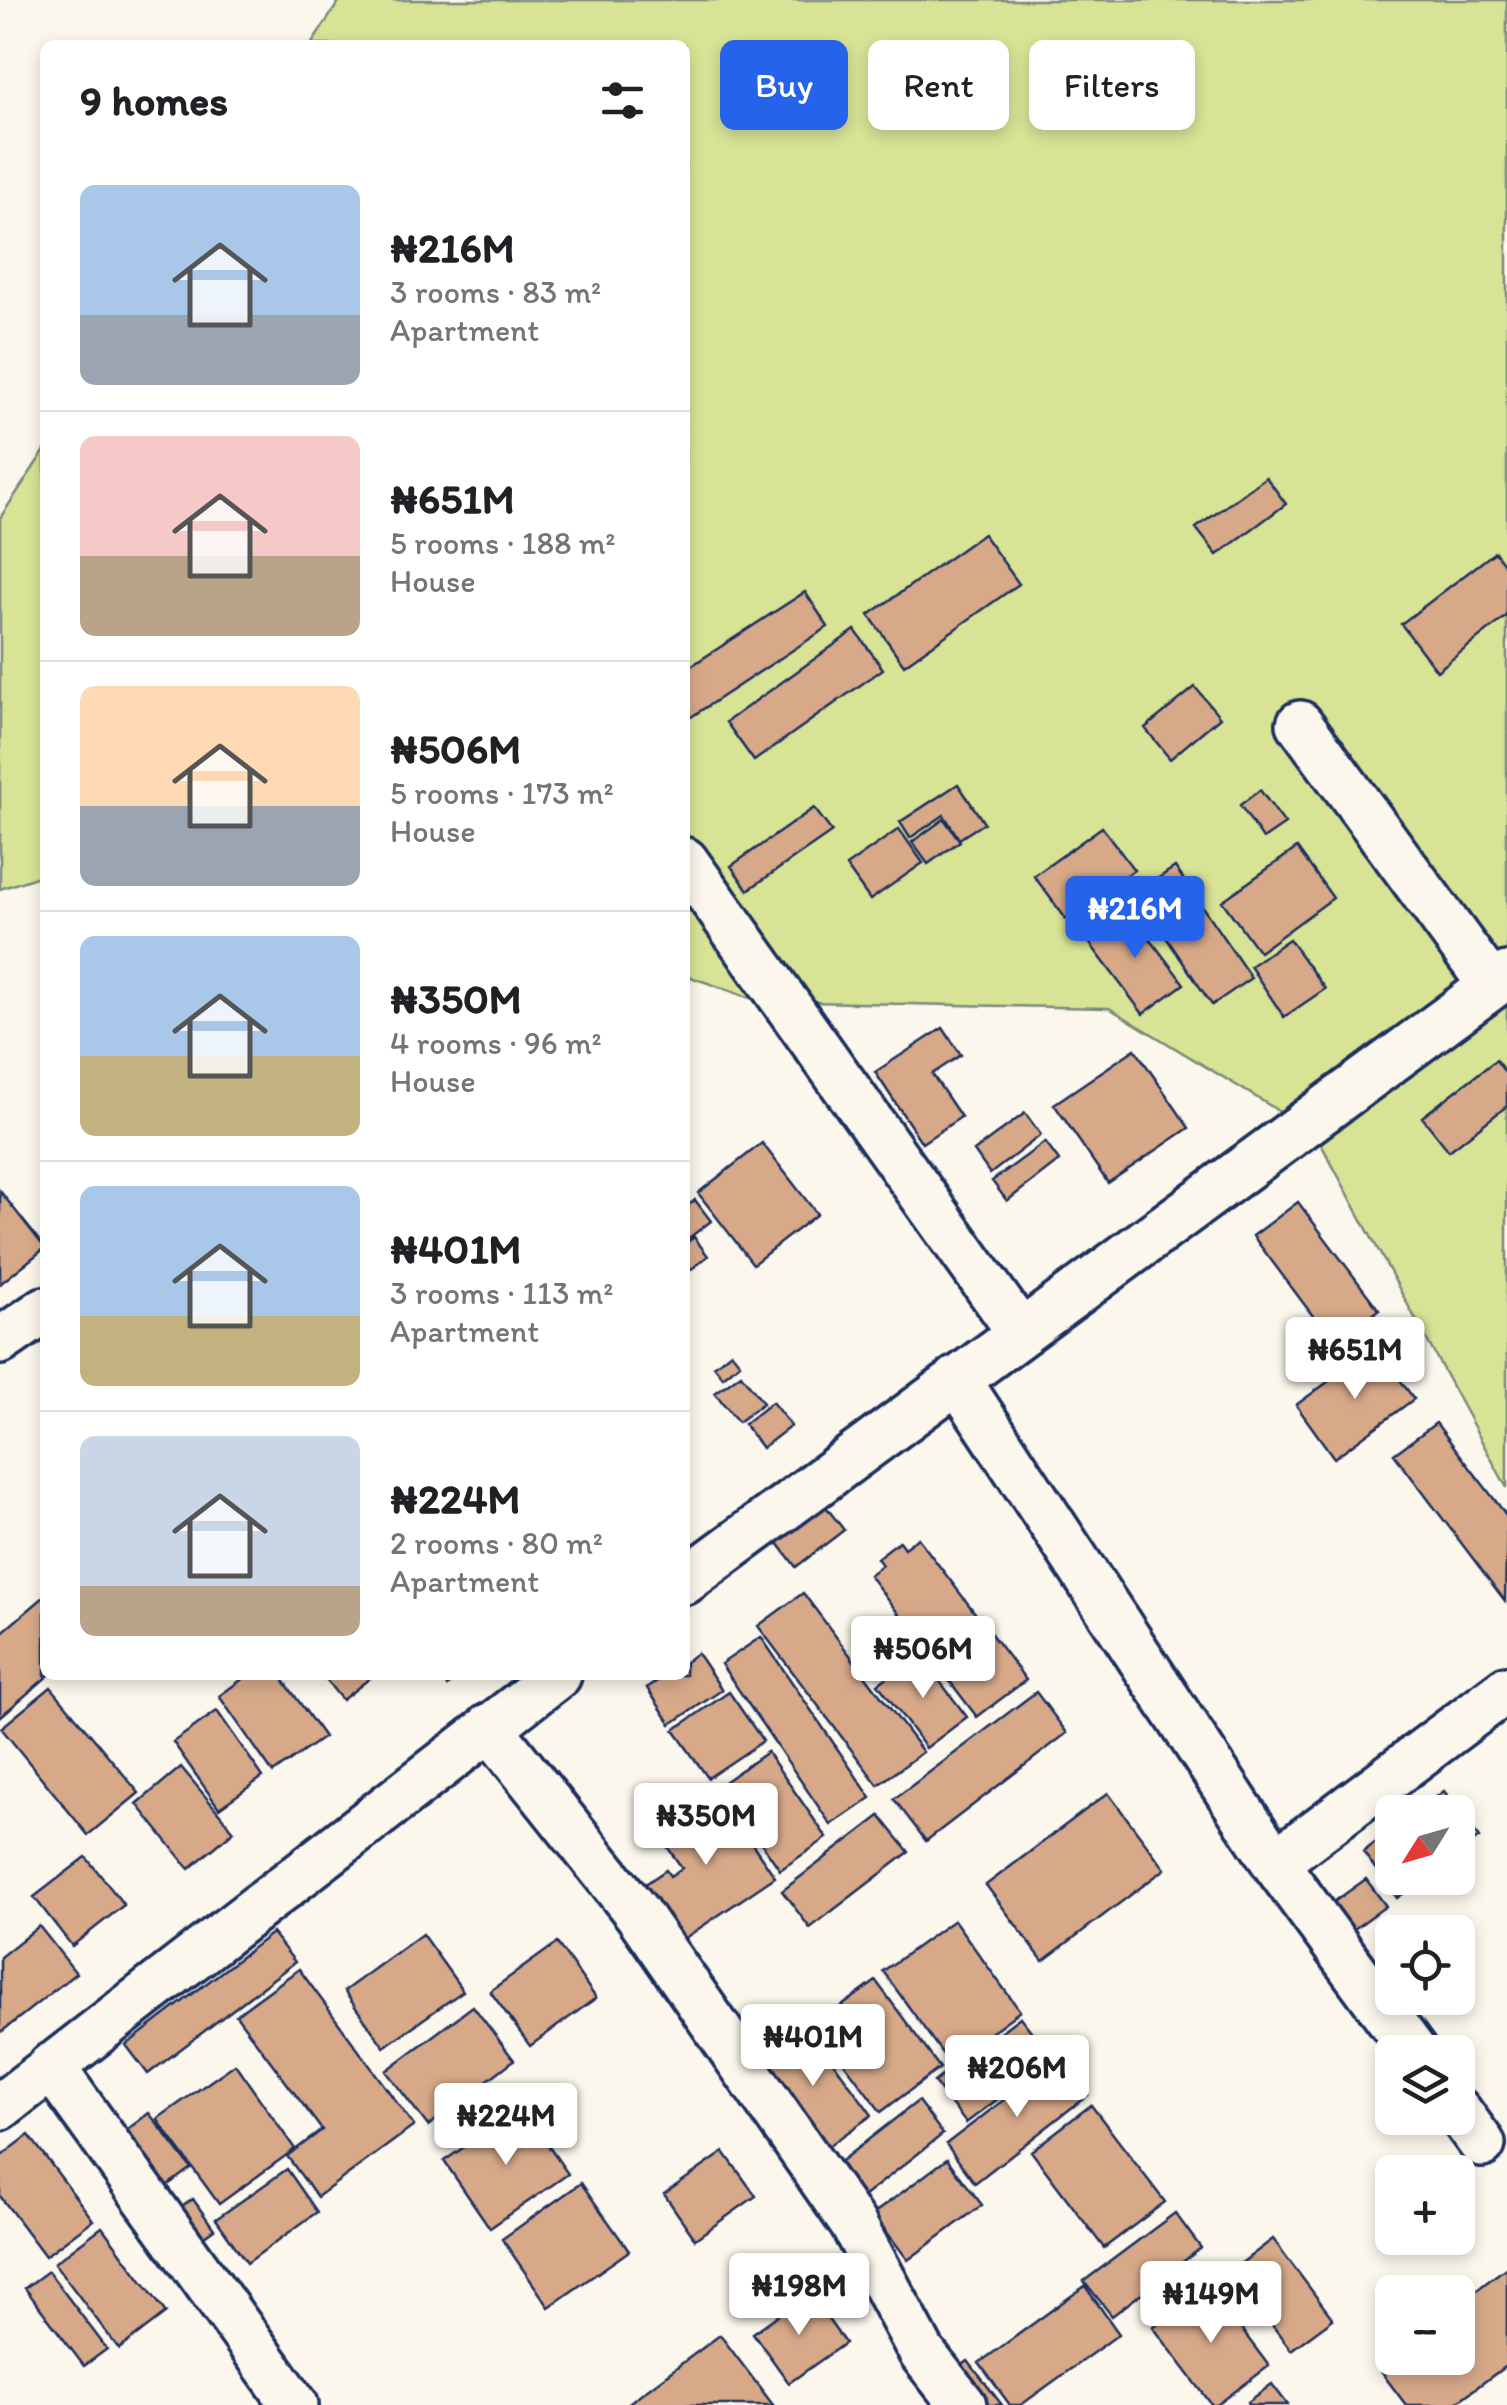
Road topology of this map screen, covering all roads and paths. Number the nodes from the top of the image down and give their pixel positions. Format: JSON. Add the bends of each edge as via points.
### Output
{"nodes":[{"id":1,"x":1300,"y":724,"type":"dead end"},
{"id":2,"x":690,"y":870,"type":"edge"},
{"id":3,"x":1499,"y":980,"type":"edge"},
{"id":4,"x":40,"y":1313,"type":"edge"},
{"id":5,"x":1020,"y":1332,"type":"junction"},
{"id":6,"x":0,"y":1341,"type":"edge"},
{"id":7,"x":957,"y":1379,"type":"junction"},
{"id":8,"x":690,"y":1577,"type":"edge"},
{"id":9,"x":551,"y":1680,"type":"edge"},
{"id":10,"x":1507,"y":1688,"type":"edge"},
{"id":11,"x":489,"y":1727,"type":"junction"},
{"id":12,"x":1274,"y":1863,"type":"junction"},
{"id":13,"x":1401,"y":2035,"type":"edge"},
{"id":14,"x":51,"y":2066,"type":"junction"},
{"id":15,"x":0,"y":2107,"type":"edge"},
{"id":16,"x":295,"y":2405,"type":"edge"},
{"id":17,"x":963,"y":2405,"type":"edge"}],
"edges":[{"from":1,"to":3,"type":"street"},
{"from":2,"to":5,"type":"street"},
{"from":3,"to":5,"type":"street"},
{"from":4,"to":6,"type":"street"},
{"from":5,"to":7,"type":"street"},
{"from":7,"to":8,"type":"street"},
{"from":7,"to":12,"type":"street"},
{"from":9,"to":11,"type":"street"},
{"from":10,"to":12,"type":"street"},
{"from":11,"to":14,"type":"street"},
{"from":11,"to":17,"type":"street","via":[[638,1913],[853,2224],[922,2353]]},
{"from":12,"to":13,"type":"street"},
{"from":14,"to":15,"type":"street"},
{"from":14,"to":16,"type":"street"}]}
